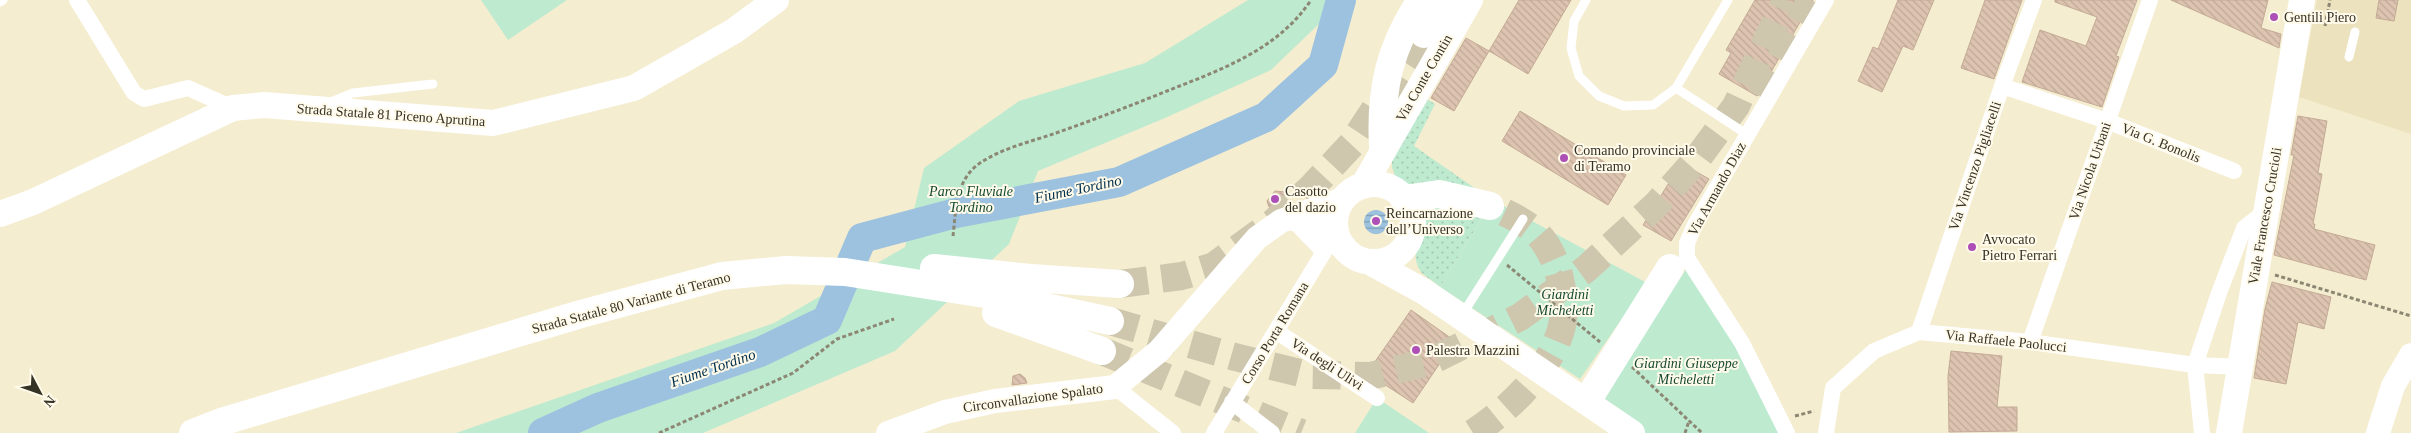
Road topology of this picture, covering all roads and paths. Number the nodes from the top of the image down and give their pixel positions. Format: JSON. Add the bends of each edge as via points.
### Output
{"nodes":[{"id":1,"x":78,"y":0,"type":"edge"},
{"id":2,"x":776,"y":0,"type":"edge"},
{"id":3,"x":1312,"y":0,"type":"edge"},
{"id":4,"x":1421,"y":0,"type":"edge"},
{"id":5,"x":1444,"y":0,"type":"edge"},
{"id":6,"x":1470,"y":0,"type":"edge"},
{"id":7,"x":1586,"y":0,"type":"edge"},
{"id":8,"x":1728,"y":0,"type":"edge"},
{"id":9,"x":1826,"y":0,"type":"edge"},
{"id":10,"x":2034,"y":0,"type":"edge"},
{"id":11,"x":2150,"y":0,"type":"edge"},
{"id":12,"x":2302,"y":0,"type":"edge"},
{"id":13,"x":2330,"y":0,"type":"edge"},
{"id":14,"x":2325,"y":26,"type":"dead end"},
{"id":15,"x":2355,"y":32,"type":"dead end"},
{"id":16,"x":1424,"y":34,"type":"tunnel mouth"},
{"id":17,"x":2349,"y":57,"type":"dead end"},
{"id":18,"x":433,"y":84,"type":"dead end"},
{"id":19,"x":2002,"y":86,"type":"junction"},
{"id":20,"x":1676,"y":88,"type":"junction"},
{"id":21,"x":234,"y":108,"type":"junction"},
{"id":22,"x":314,"y":108,"type":"junction"},
{"id":23,"x":2107,"y":121,"type":"junction"},
{"id":24,"x":1748,"y":135,"type":"junction"},
{"id":25,"x":1381,"y":151,"type":"junction"},
{"id":26,"x":2234,"y":171,"type":"dead end"},
{"id":27,"x":1375,"y":193,"type":"junction"},
{"id":28,"x":1490,"y":206,"type":"tunnel mouth"},
{"id":29,"x":2267,"y":210,"type":"junction"},
{"id":30,"x":0,"y":214,"type":"edge"},
{"id":31,"x":1291,"y":218,"type":"junction"},
{"id":32,"x":1523,"y":219,"type":"dead end"},
{"id":33,"x":953,"y":236,"type":"dead end"},
{"id":34,"x":1330,"y":242,"type":"junction"},
{"id":35,"x":1408,"y":243,"type":"junction"},
{"id":36,"x":1498,"y":258,"type":"junction"},
{"id":37,"x":1370,"y":262,"type":"junction"},
{"id":38,"x":1670,"y":268,"type":"dead end"},
{"id":39,"x":2256,"y":270,"type":"junction"},
{"id":40,"x":919,"y":281,"type":"junction"},
{"id":41,"x":1120,"y":284,"type":"tunnel mouth"},
{"id":42,"x":1423,"y":291,"type":"junction"},
{"id":43,"x":2411,"y":316,"type":"edge"},
{"id":44,"x":1460,"y":317,"type":"junction"},
{"id":45,"x":894,"y":319,"type":"dead end"},
{"id":46,"x":1110,"y":321,"type":"tunnel mouth"},
{"id":47,"x":1276,"y":331,"type":"junction"},
{"id":48,"x":1919,"y":332,"type":"junction"},
{"id":49,"x":1600,"y":342,"type":"dead end"},
{"id":50,"x":2030,"y":342,"type":"junction"},
{"id":51,"x":1102,"y":351,"type":"tunnel mouth"},
{"id":52,"x":2411,"y":355,"type":"edge"},
{"id":53,"x":2195,"y":365,"type":"junction"},
{"id":54,"x":1630,"y":366,"type":"dead end"},
{"id":55,"x":2241,"y":367,"type":"junction"},
{"id":56,"x":1115,"y":387,"type":"junction"},
{"id":57,"x":1377,"y":398,"type":"dead end"},
{"id":58,"x":1232,"y":402,"type":"junction"},
{"id":59,"x":1587,"y":402,"type":"junction"},
{"id":60,"x":1830,"y":407,"type":"junction"},
{"id":61,"x":1689,"y":421,"type":"junction"},
{"id":62,"x":1784,"y":426,"type":"edge"},
{"id":63,"x":193,"y":433,"type":"edge"},
{"id":64,"x":659,"y":433,"type":"edge"},
{"id":65,"x":888,"y":433,"type":"edge"},
{"id":66,"x":1173,"y":433,"type":"edge"},
{"id":67,"x":1214,"y":433,"type":"edge"},
{"id":68,"x":1272,"y":433,"type":"edge"},
{"id":69,"x":1632,"y":433,"type":"edge"},
{"id":70,"x":1685,"y":433,"type":"edge"},
{"id":71,"x":1702,"y":433,"type":"edge"},
{"id":72,"x":1826,"y":433,"type":"edge"},
{"id":73,"x":2202,"y":433,"type":"edge"},
{"id":74,"x":2229,"y":433,"type":"edge"},
{"id":75,"x":2378,"y":433,"type":"edge"}],
"edges":[{"from":1,"to":21,"type":"street","via":[[134,93],[144,99],[188,88]]},
{"from":2,"to":22,"type":"main road","name":"Strada Statale 81 Piceno Aprutina","via":[[734,31],[634,88],[493,122]]},
{"from":3,"to":33,"type":"path","via":[[1304,12],[1267,45],[1234,64],[1107,115],[1009,149],[976,167],[957,194]]},
{"from":4,"to":25,"type":"highway","via":[[1392,57],[1386,77]]},
{"from":5,"to":16,"type":"highway"},
{"from":6,"to":25,"type":"main road","name":"Via Conte Contin"},
{"from":7,"to":20,"type":"lane","via":[[1574,22],[1572,48],[1579,76],[1599,96],[1624,106],[1653,105]]},
{"from":8,"to":20,"type":"lane"},
{"from":9,"to":24,"type":"street","name":"Via Armando Diaz"},
{"from":10,"to":19,"type":"street","name":"Via Vincenzo Pigliacelli"},
{"from":11,"to":23,"type":"street","name":"Via Nicola Urbani"},
{"from":12,"to":29,"type":"main road","name":"Viale Francesco Crucioli"},
{"from":13,"to":14,"type":"path"},
{"from":15,"to":17,"type":"lane"},
{"from":18,"to":22,"type":"lane","via":[[352,94]]},
{"from":19,"to":23,"type":"street","name":"Via G. Bonolis"},
{"from":19,"to":48,"type":"street","name":"Via Vincenzo Pigliacelli"},
{"from":20,"to":24,"type":"lane"},
{"from":21,"to":22,"type":"main road","name":"Strada Statale 81 Piceno Aprutina","via":[[264,105]]},
{"from":21,"to":30,"type":"main road","name":"Strada Statale 81 Piceno Aprutina","via":[[33,202]]},
{"from":23,"to":26,"type":"street","name":"Via G. Bonolis"},
{"from":23,"to":50,"type":"street","name":"Via Nicola Urbani"},
{"from":24,"to":62,"type":"street","name":"Via Armando Diaz","via":[[1696,225],[1686,251],[1687,258],[1742,343]]},
{"from":25,"to":27,"type":"main road","name":"Via Conte Contin","via":[[1373,172]]},
{"from":27,"to":28,"type":"highway","via":[[1439,194]]},
{"from":27,"to":31,"type":"main road","name":"Circonvallazione Spalato"},
{"from":27,"to":34,"type":"main road","via":[[1336,215]]},
{"from":27,"to":35,"type":"main road","via":[[1410,209],[1413,220]]},
{"from":29,"to":39,"type":"main road","name":"Viale Francesco Crucioli"},
{"from":29,"to":53,"type":"street","via":[[2244,228]]},
{"from":31,"to":34,"type":"main road"},
{"from":31,"to":56,"type":"main road","name":"Circonvallazione Spalato","via":[[1280,221],[1257,238],[1159,351]]},
{"from":32,"to":36,"type":"lane"},
{"from":34,"to":37,"type":"main road","via":[[1339,241],[1352,256]]},
{"from":34,"to":47,"type":"street","name":"Corso Porta Romana"},
{"from":35,"to":37,"type":"main road","via":[[1388,260]]},
{"from":35,"to":42,"type":"main road","via":[[1407,254]]},
{"from":36,"to":44,"type":"lane"},
{"from":36,"to":49,"type":"path"},
{"from":37,"to":42,"type":"main road"},
{"from":38,"to":59,"type":"highway"},
{"from":39,"to":43,"type":"path"},
{"from":39,"to":55,"type":"main road","name":"Viale Francesco Crucioli"},
{"from":40,"to":41,"type":"highway","via":[[1031,278]]},
{"from":40,"to":46,"type":"highway"},
{"from":40,"to":51,"type":"highway","via":[[968,304]]},
{"from":40,"to":63,"type":"highway","name":"Strada Statale 80 Variante di Teramo","via":[[821,265],[722,276],[581,314],[230,419]]},
{"from":42,"to":44,"type":"main road"},
{"from":44,"to":59,"type":"main road"},
{"from":45,"to":64,"type":"path","via":[[838,339],[793,373]]},
{"from":47,"to":57,"type":"street","name":"Via degli Ulivi"},
{"from":47,"to":58,"type":"street","name":"Corso Porta Romana"},
{"from":48,"to":50,"type":"street","name":"Via Raffaele Paolucci"},
{"from":48,"to":60,"type":"street","name":"Via Raffaele Paolucci","via":[[1874,351],[1833,388]]},
{"from":50,"to":53,"type":"street","name":"Via Raffaele Paolucci"},
{"from":52,"to":75,"type":"main road","via":[[2393,386]]},
{"from":53,"to":55,"type":"street","name":"Via Raffaele Paolucci"},
{"from":53,"to":73,"type":"street"},
{"from":54,"to":61,"type":"path"},
{"from":55,"to":74,"type":"main road","name":"Viale Francesco Crucioli"},
{"from":56,"to":65,"type":"main road","name":"Circonvallazione Spalato","via":[[970,406]]},
{"from":56,"to":66,"type":"street"},
{"from":58,"to":67,"type":"street","name":"Corso Porta Romana"},
{"from":58,"to":68,"type":"street"},
{"from":59,"to":69,"type":"main road"},
{"from":60,"to":62,"type":"path"},
{"from":60,"to":72,"type":"street","name":"Via Raffaele Paolucci"},
{"from":61,"to":70,"type":"path"},
{"from":61,"to":71,"type":"path"}]}
